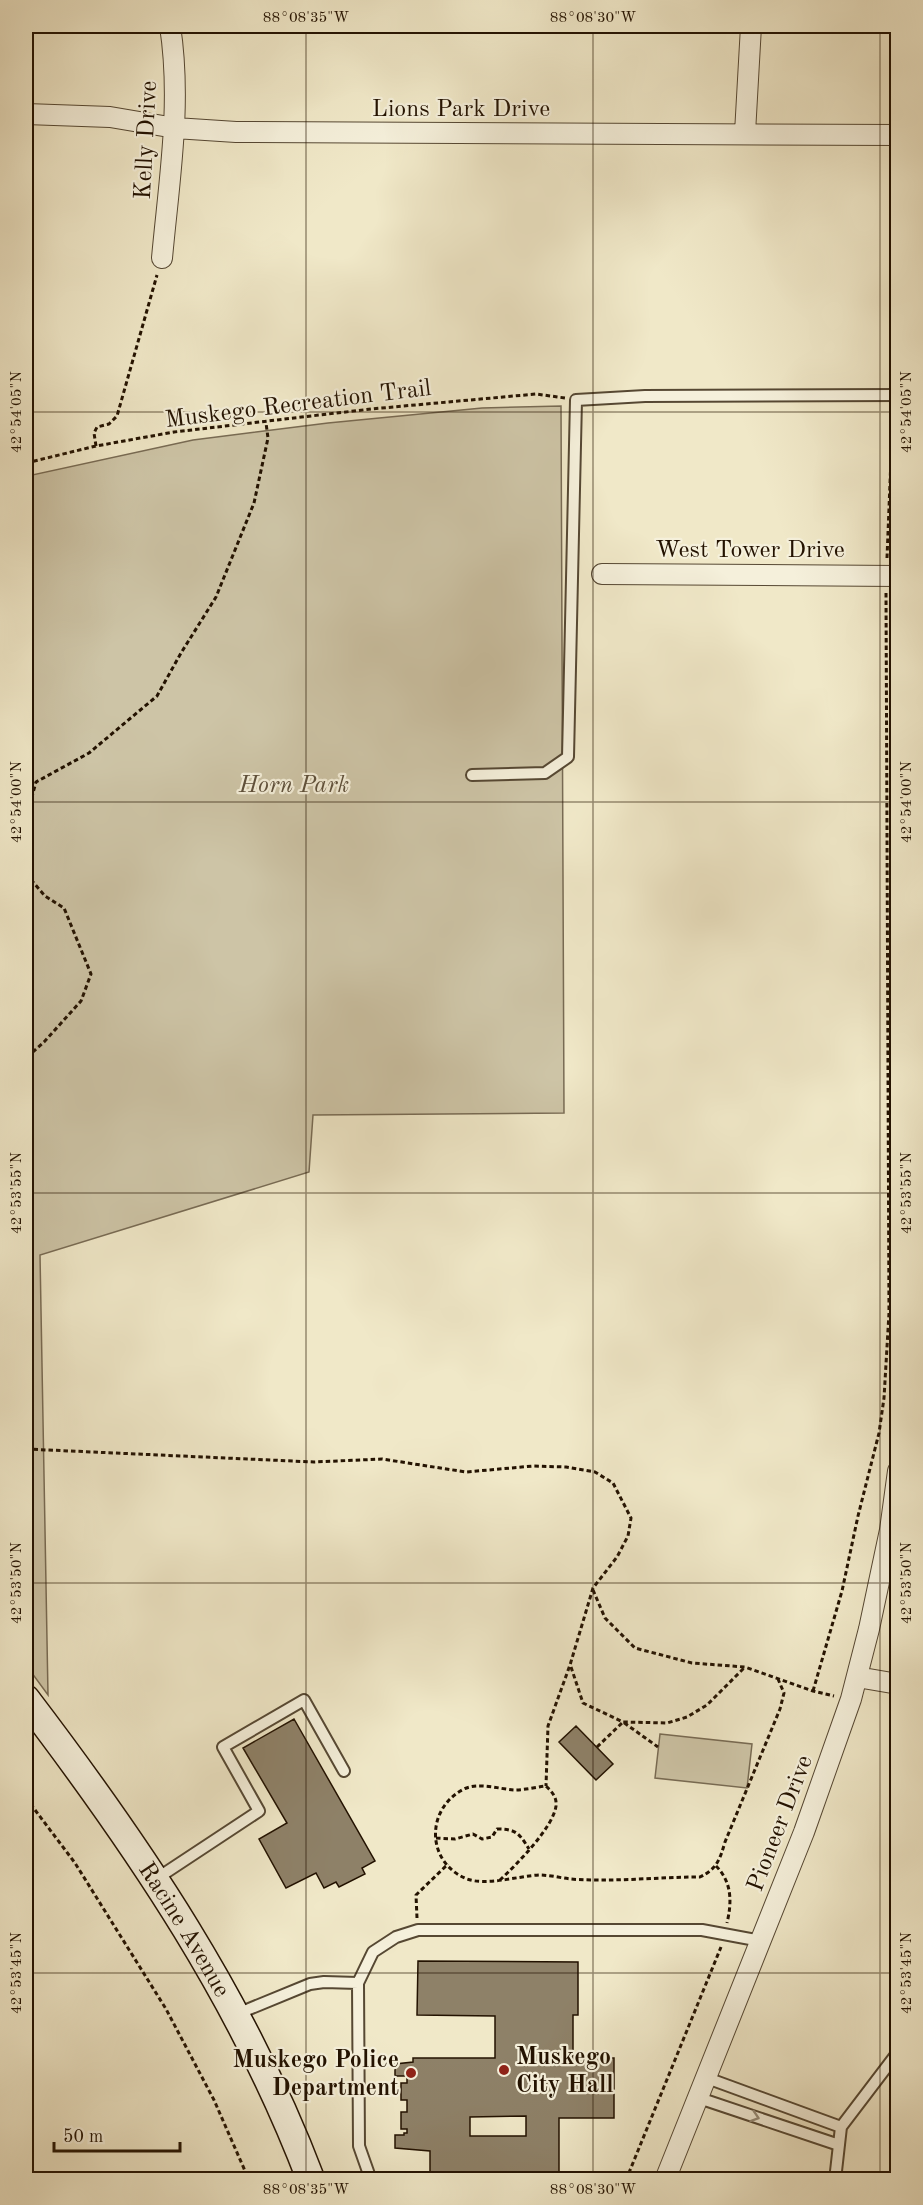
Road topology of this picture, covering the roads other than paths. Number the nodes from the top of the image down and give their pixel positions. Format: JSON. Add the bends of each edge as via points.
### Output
{"nodes":[{"id":1,"x":170,"y":26,"type":"edge"},
{"id":2,"x":751,"y":26,"type":"edge"},
{"id":3,"x":26,"y":114,"type":"edge"},
{"id":4,"x":175,"y":128,"type":"junction"},
{"id":5,"x":745,"y":133,"type":"junction"},
{"id":6,"x":897,"y":135,"type":"edge"},
{"id":7,"x":162,"y":258,"type":"road end"},
{"id":8,"x":897,"y":395,"type":"edge"},
{"id":9,"x":602,"y":574,"type":"dead end"},
{"id":10,"x":890,"y":574,"type":"edge"},
{"id":11,"x":472,"y":775,"type":"dead end"},
{"id":12,"x":897,"y":1471,"type":"edge"},
{"id":13,"x":857,"y":1677,"type":"junction"},
{"id":14,"x":897,"y":1684,"type":"edge"},
{"id":15,"x":26,"y":1699,"type":"edge"},
{"id":16,"x":344,"y":1772,"type":"dead end"},
{"id":17,"x":156,"y":1879,"type":"junction"},
{"id":18,"x":761,"y":1941,"type":"junction"},
{"id":19,"x":358,"y":1983,"type":"junction"},
{"id":20,"x":236,"y":2014,"type":"junction"},
{"id":21,"x":897,"y":2052,"type":"edge"},
{"id":22,"x":707,"y":2078,"type":"junction"},
{"id":23,"x":699,"y":2098,"type":"junction"},
{"id":24,"x":841,"y":2127,"type":"junction"},
{"id":25,"x":839,"y":2145,"type":"junction"},
{"id":26,"x":311,"y":2180,"type":"edge"},
{"id":27,"x":371,"y":2180,"type":"edge"},
{"id":28,"x":665,"y":2180,"type":"edge"},
{"id":29,"x":835,"y":2180,"type":"edge"}],
"edges":[{"from":1,"to":4,"type":"street","name":"Kelly Drive","via":[[175,65]]},
{"from":2,"to":5,"type":"street"},
{"from":3,"to":4,"type":"street","name":"Lions Park Drive","via":[[110,117]]},
{"from":4,"to":5,"type":"street","name":"Lions Park Drive","via":[[248,132]]},
{"from":4,"to":7,"type":"street","name":"Kelly Drive"},
{"from":5,"to":6,"type":"street","name":"Lions Park Drive"},
{"from":8,"to":11,"type":"lane","via":[[576,400],[568,757],[545,773]]},
{"from":9,"to":10,"type":"street","name":"West Tower Drive"},
{"from":12,"to":13,"type":"street","name":"Pioneer Drive","via":[[890,1530]]},
{"from":13,"to":14,"type":"street"},
{"from":13,"to":18,"type":"street","name":"Pioneer Drive","via":[[804,1832]]},
{"from":15,"to":17,"type":"main road","name":"Racine Avenue"},
{"from":16,"to":17,"type":"lane","via":[[304,1700],[223,1747],[259,1811]]},
{"from":17,"to":20,"type":"main road","name":"Racine Avenue"},
{"from":18,"to":19,"type":"lane","via":[[702,1930],[418,1930],[396,1937],[374,1952]]},
{"from":18,"to":22,"type":"street","name":"Pioneer Drive"},
{"from":19,"to":20,"type":"lane","via":[[310,1984]]},
{"from":19,"to":27,"type":"lane","via":[[359,2146]]},
{"from":20,"to":26,"type":"main road","name":"Racine Avenue"},
{"from":21,"to":24,"type":"lane"},
{"from":22,"to":23,"type":"street","name":"Pioneer Drive"},
{"from":22,"to":24,"type":"lane"},
{"from":23,"to":25,"type":"lane","one_way":true},
{"from":23,"to":28,"type":"street","name":"Pioneer Drive"},
{"from":24,"to":25,"type":"lane"},
{"from":25,"to":29,"type":"lane"}]}
